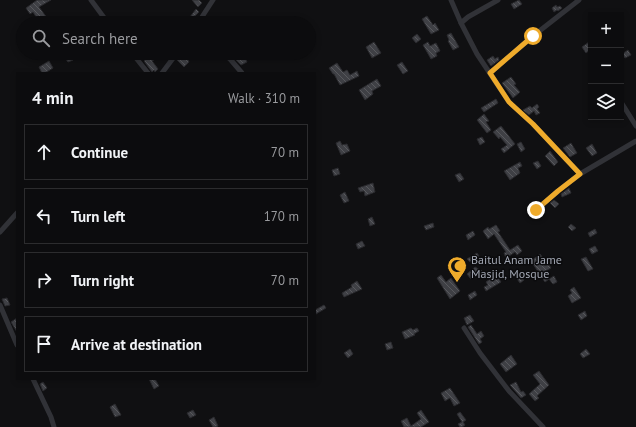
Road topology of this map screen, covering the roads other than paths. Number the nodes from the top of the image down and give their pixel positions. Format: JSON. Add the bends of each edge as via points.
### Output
{"nodes":[{"id":1,"x":91,"y":0,"type":"edge"},
{"id":2,"x":213,"y":0,"type":"edge"},
{"id":3,"x":451,"y":0,"type":"edge"},
{"id":4,"x":498,"y":0,"type":"edge"},
{"id":5,"x":579,"y":0,"type":"edge"},
{"id":6,"x":103,"y":16,"type":"edge"},
{"id":7,"x":203,"y":16,"type":"edge"},
{"id":8,"x":461,"y":23,"type":"junction"},
{"id":9,"x":138,"y":60,"type":"edge"},
{"id":10,"x":172,"y":60,"type":"edge"},
{"id":11,"x":231,"y":60,"type":"edge"},
{"id":12,"x":147,"y":72,"type":"edge"},
{"id":13,"x":163,"y":72,"type":"edge"},
{"id":14,"x":241,"y":72,"type":"edge"},
{"id":15,"x":490,"y":73,"type":"junction"},
{"id":16,"x":624,"y":107,"type":"edge"},
{"id":17,"x":636,"y":126,"type":"edge"},
{"id":18,"x":636,"y":141,"type":"edge"},
{"id":19,"x":580,"y":174,"type":"junction"},
{"id":20,"x":536,"y":210,"type":"dead end"},
{"id":21,"x":16,"y":214,"type":"edge"},
{"id":22,"x":0,"y":232,"type":"edge"},
{"id":23,"x":0,"y":305,"type":"edge"},
{"id":24,"x":464,"y":328,"type":"dead end"},
{"id":25,"x":16,"y":344,"type":"edge"},
{"id":26,"x":34,"y":380,"type":"edge"},
{"id":27,"x":54,"y":427,"type":"edge"},
{"id":28,"x":543,"y":427,"type":"edge"}],
"edges":[{"from":1,"to":6,"type":"street"},
{"from":2,"to":7,"type":"street"},
{"from":3,"to":8,"type":"street"},
{"from":4,"to":8,"type":"street"},
{"from":5,"to":15,"type":"street"},
{"from":8,"to":15,"type":"street"},
{"from":9,"to":12,"type":"street"},
{"from":10,"to":13,"type":"street"},
{"from":11,"to":14,"type":"street"},
{"from":15,"to":19,"type":"street","via":[[509,102]]},
{"from":16,"to":17,"type":"street"},
{"from":18,"to":19,"type":"street"},
{"from":19,"to":20,"type":"street"},
{"from":21,"to":22,"type":"street"},
{"from":23,"to":25,"type":"street"},
{"from":24,"to":28,"type":"street","via":[[509,391]]},
{"from":26,"to":27,"type":"street","via":[[52,417]]}]}
